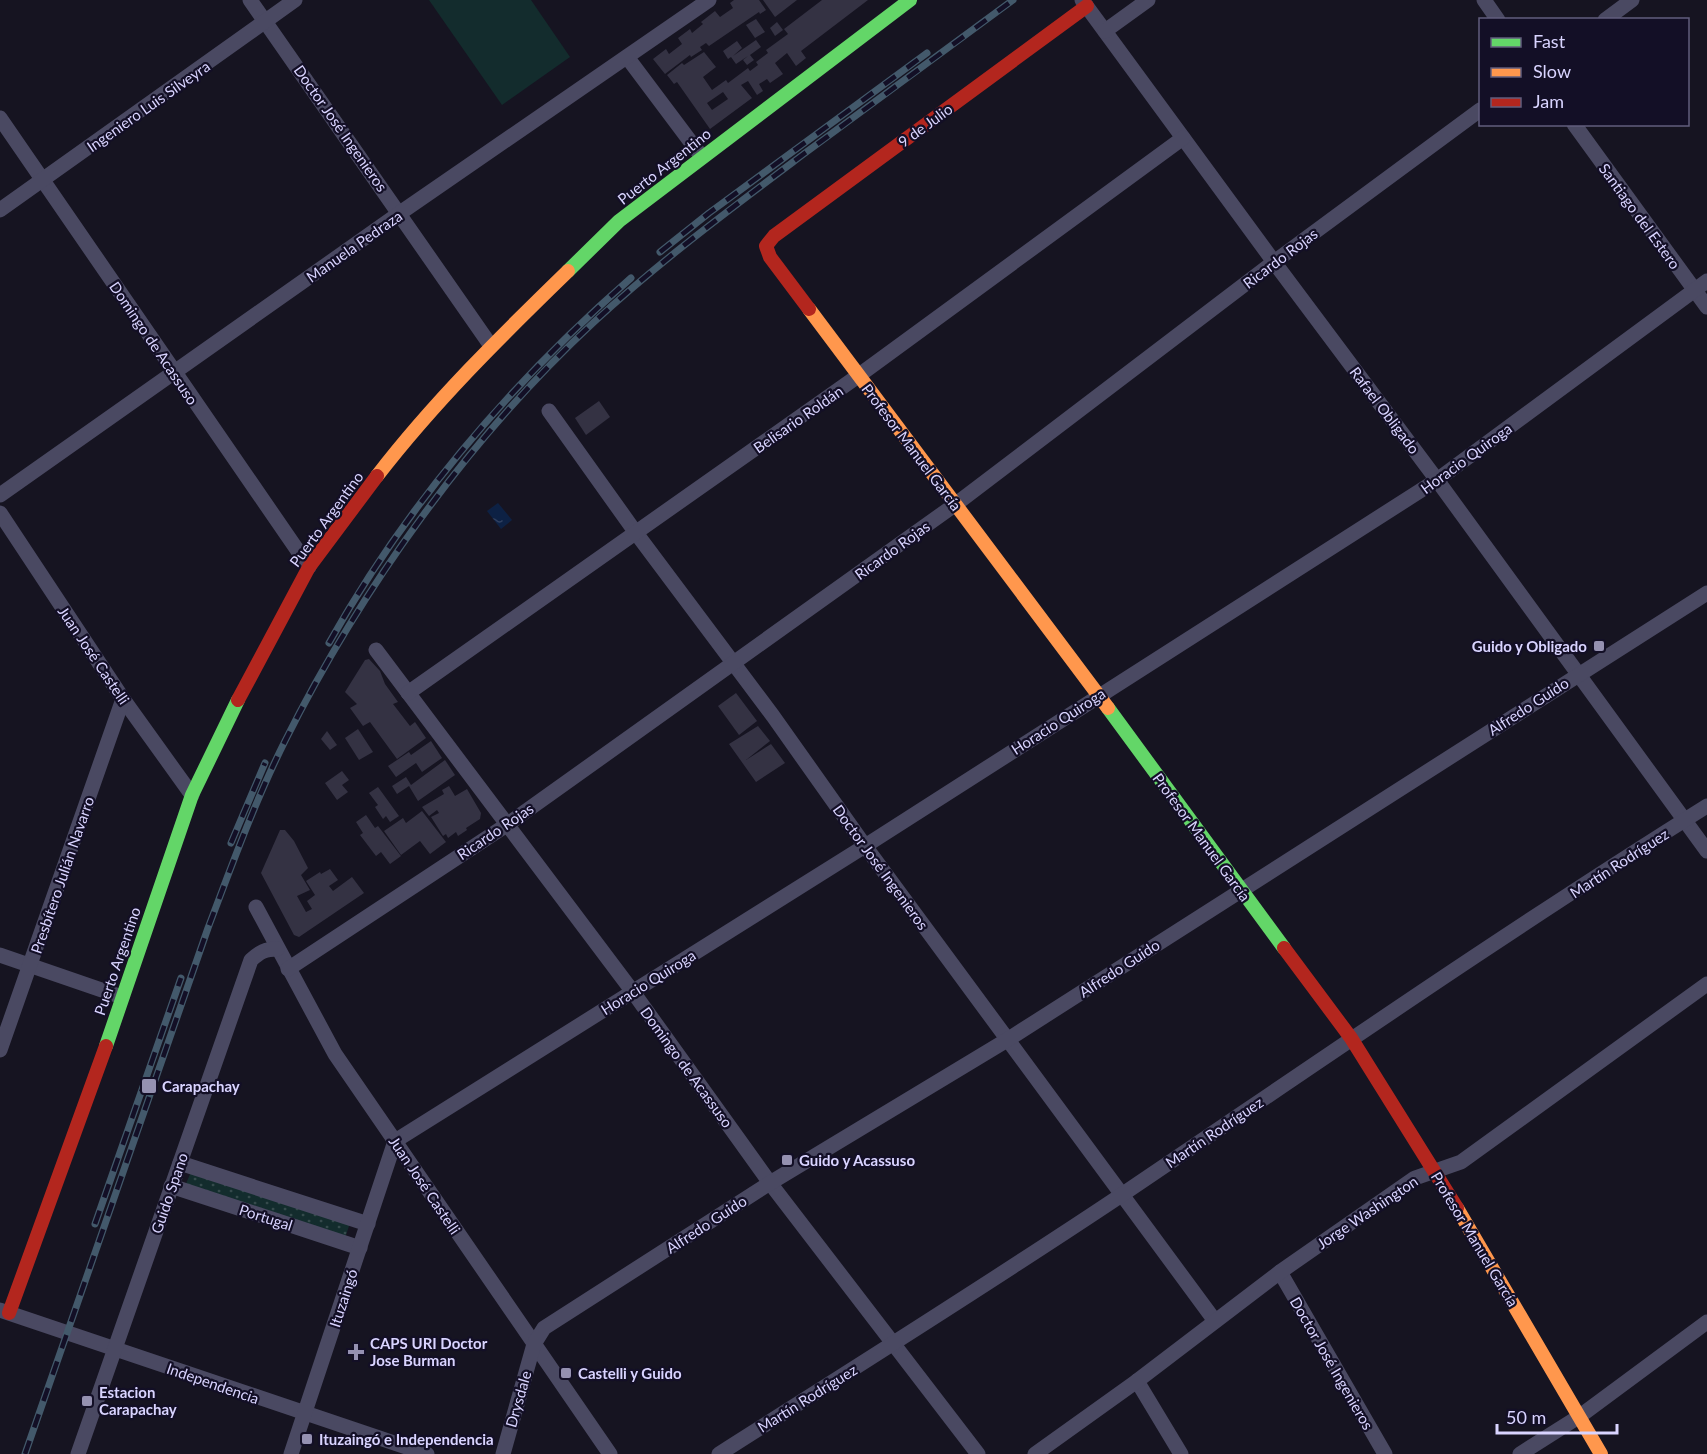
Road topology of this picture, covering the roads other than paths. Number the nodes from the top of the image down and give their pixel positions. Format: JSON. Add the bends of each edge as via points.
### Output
{"nodes":[{"id":1,"x":250,"y":0,"type":"edge"},
{"id":2,"x":296,"y":0,"type":"edge"},
{"id":3,"x":709,"y":0,"type":"edge"},
{"id":4,"x":910,"y":0,"type":"edge"},
{"id":5,"x":1148,"y":0,"type":"edge"},
{"id":6,"x":1484,"y":0,"type":"edge"},
{"id":7,"x":1632,"y":0,"type":"edge"},
{"id":8,"x":1085,"y":3,"type":"edge"},
{"id":9,"x":1497,"y":18,"type":"edge"},
{"id":10,"x":1608,"y":18,"type":"edge"},
{"id":11,"x":266,"y":22,"type":"junction"},
{"id":12,"x":1105,"y":31,"type":"junction"},
{"id":13,"x":627,"y":57,"type":"junction"},
{"id":14,"x":1479,"y":111,"type":"edge"},
{"id":15,"x":0,"y":118,"type":"edge"},
{"id":16,"x":1576,"y":126,"type":"edge"},
{"id":17,"x":1184,"y":138,"type":"junction"},
{"id":18,"x":702,"y":157,"type":"junction"},
{"id":19,"x":43,"y":181,"type":"junction"},
{"id":20,"x":0,"y":210,"type":"edge"},
{"id":21,"x":400,"y":213,"type":"junction"},
{"id":22,"x":766,"y":246,"type":"joint"},
{"id":23,"x":1274,"y":262,"type":"junction"},
{"id":24,"x":1701,"y":286,"type":"edge"},
{"id":25,"x":1707,"y":307,"type":"edge"},
{"id":26,"x":491,"y":346,"type":"junction"},
{"id":27,"x":175,"y":373,"type":"junction"},
{"id":28,"x":858,"y":376,"type":"junction"},
{"id":29,"x":549,"y":411,"type":"dead end"},
{"id":30,"x":1437,"y":480,"type":"junction"},
{"id":31,"x":0,"y":495,"type":"edge"},
{"id":32,"x":956,"y":504,"type":"junction"},
{"id":33,"x":0,"y":513,"type":"edge"},
{"id":34,"x":636,"y":533,"type":"junction"},
{"id":35,"x":309,"y":567,"type":"junction"},
{"id":36,"x":1707,"y":593,"type":"edge"},
{"id":37,"x":376,"y":650,"type":"dead end"},
{"id":38,"x":733,"y":664,"type":"junction"},
{"id":39,"x":1578,"y":674,"type":"junction"},
{"id":40,"x":408,"y":693,"type":"junction"},
{"id":41,"x":1098,"y":695,"type":"junction"},
{"id":42,"x":123,"y":699,"type":"junction"},
{"id":43,"x":192,"y":795,"type":"junction"},
{"id":44,"x":1707,"y":806,"type":"edge"},
{"id":45,"x":1684,"y":820,"type":"junction"},
{"id":46,"x":507,"y":824,"type":"junction"},
{"id":47,"x":865,"y":846,"type":"junction"},
{"id":48,"x":1707,"y":851,"type":"edge"},
{"id":49,"x":1241,"y":890,"type":"junction"},
{"id":50,"x":255,"y":908,"type":"dead end"},
{"id":51,"x":277,"y":949,"type":"junction"},
{"id":52,"x":0,"y":955,"type":"edge"},
{"id":53,"x":30,"y":966,"type":"junction"},
{"id":54,"x":288,"y":969,"type":"junction"},
{"id":55,"x":1707,"y":984,"type":"edge"},
{"id":56,"x":633,"y":992,"type":"junction"},
{"id":57,"x":122,"y":997,"type":"junction"},
{"id":58,"x":1351,"y":1038,"type":"junction"},
{"id":59,"x":1007,"y":1040,"type":"junction"},
{"id":60,"x":0,"y":1050,"type":"edge"},
{"id":61,"x":395,"y":1141,"type":"junction"},
{"id":62,"x":180,"y":1163,"type":"junction"},
{"id":63,"x":1435,"y":1171,"type":"junction"},
{"id":64,"x":770,"y":1183,"type":"junction"},
{"id":65,"x":171,"y":1186,"type":"junction"},
{"id":66,"x":1121,"y":1195,"type":"junction"},
{"id":67,"x":368,"y":1224,"type":"junction"},
{"id":68,"x":360,"y":1248,"type":"junction"},
{"id":69,"x":1280,"y":1272,"type":"junction"},
{"id":70,"x":4,"y":1312,"type":"edge"},
{"id":71,"x":1215,"y":1321,"type":"junction"},
{"id":72,"x":1707,"y":1322,"type":"edge"},
{"id":73,"x":894,"y":1343,"type":"junction"},
{"id":74,"x":534,"y":1344,"type":"junction"},
{"id":75,"x":114,"y":1349,"type":"junction"},
{"id":76,"x":1137,"y":1381,"type":"junction"},
{"id":77,"x":304,"y":1413,"type":"junction"},
{"id":78,"x":1580,"y":1416,"type":"junction"},
{"id":79,"x":78,"y":1454,"type":"edge"},
{"id":80,"x":291,"y":1454,"type":"edge"},
{"id":81,"x":427,"y":1454,"type":"edge"},
{"id":82,"x":503,"y":1454,"type":"edge"},
{"id":83,"x":610,"y":1454,"type":"edge"},
{"id":84,"x":719,"y":1454,"type":"edge"},
{"id":85,"x":978,"y":1454,"type":"edge"},
{"id":86,"x":1035,"y":1454,"type":"edge"},
{"id":87,"x":1181,"y":1454,"type":"edge"},
{"id":88,"x":1384,"y":1454,"type":"edge"},
{"id":89,"x":1520,"y":1454,"type":"edge"},
{"id":90,"x":1601,"y":1454,"type":"edge"}],
"edges":[{"from":1,"to":11,"type":"street","name":"Doctor José Ingenieros"},
{"from":2,"to":11,"type":"street","name":"Ingeniero Luis Silveyra"},
{"from":3,"to":13,"type":"street","name":"Manuela Pedraza"},
{"from":4,"to":18,"type":"street","name":"Puerto Argentino"},
{"from":5,"to":12,"type":"street"},
{"from":6,"to":9,"type":"street"},
{"from":7,"to":10,"type":"street"},
{"from":8,"to":12,"type":"street","name":"Rafael Obligado"},
{"from":8,"to":22,"type":"street","name":"9 de Julio","via":[[774,236]]},
{"from":11,"to":19,"type":"street","name":"Ingeniero Luis Silveyra"},
{"from":11,"to":21,"type":"street","name":"Doctor José Ingenieros"},
{"from":12,"to":17,"type":"street","name":"Rafael Obligado"},
{"from":13,"to":18,"type":"street"},
{"from":13,"to":21,"type":"street","name":"Manuela Pedraza"},
{"from":14,"to":23,"type":"street","name":"Ricardo Rojas"},
{"from":15,"to":19,"type":"street","name":"Domingo de Acassuso"},
{"from":16,"to":24,"type":"street","name":"Santiago del Estero"},
{"from":17,"to":23,"type":"street","name":"Rafael Obligado"},
{"from":17,"to":28,"type":"street","name":"Belisario Roldán"},
{"from":18,"to":26,"type":"street","name":"Puerto Argentino","via":[[619,221]]},
{"from":19,"to":20,"type":"street","name":"Ingeniero Luis Silveyra"},
{"from":19,"to":27,"type":"street","name":"Domingo de Acassuso"},
{"from":21,"to":26,"type":"street","name":"Doctor José Ingenieros"},
{"from":21,"to":27,"type":"street","name":"Manuela Pedraza"},
{"from":22,"to":28,"type":"street","name":"Profesor Manuel García","via":[[770,257]]},
{"from":23,"to":30,"type":"street","name":"Rafael Obligado"},
{"from":23,"to":32,"type":"street","name":"Ricardo Rojas"},
{"from":24,"to":25,"type":"street","name":"Santiago del Estero"},
{"from":24,"to":30,"type":"street","name":"Horacio Quiroga"},
{"from":26,"to":35,"type":"street","name":"Puerto Argentino","via":[[395,453]]},
{"from":27,"to":31,"type":"street","name":"Manuela Pedraza"},
{"from":27,"to":35,"type":"street","name":"Domingo de Acassuso"},
{"from":28,"to":32,"type":"street","name":"Profesor Manuel García"},
{"from":28,"to":34,"type":"street","name":"Belisario Roldán"},
{"from":29,"to":34,"type":"street","name":"Doctor José Ingenieros"},
{"from":30,"to":39,"type":"street","name":"Rafael Obligado"},
{"from":30,"to":41,"type":"street","name":"Horacio Quiroga"},
{"from":32,"to":38,"type":"street","name":"Ricardo Rojas"},
{"from":32,"to":41,"type":"street","name":"Profesor Manuel García"},
{"from":33,"to":42,"type":"street","name":"Juan José Castelli"},
{"from":34,"to":38,"type":"street","name":"Doctor José Ingenieros"},
{"from":34,"to":40,"type":"street","name":"Belisario Roldán"},
{"from":35,"to":43,"type":"street","name":"Puerto Argentino","via":[[230,714]]},
{"from":36,"to":39,"type":"street","name":"Alfredo Guido"},
{"from":37,"to":40,"type":"street","name":"Domingo de Acassuso"},
{"from":38,"to":46,"type":"street","name":"Ricardo Rojas"},
{"from":38,"to":47,"type":"street","name":"Doctor José Ingenieros"},
{"from":39,"to":45,"type":"street","name":"Rafael Obligado"},
{"from":39,"to":49,"type":"street","name":"Alfredo Guido"},
{"from":40,"to":46,"type":"street","name":"Domingo de Acassuso"},
{"from":41,"to":47,"type":"street","name":"Horacio Quiroga"},
{"from":41,"to":49,"type":"street","name":"Profesor Manuel García"},
{"from":42,"to":43,"type":"street","name":"Juan José Castelli"},
{"from":42,"to":53,"type":"street","name":"Presbítero Julián Navarro"},
{"from":43,"to":57,"type":"street","name":"Puerto Argentino"},
{"from":44,"to":45,"type":"street","name":"Martín Rodríguez"},
{"from":45,"to":48,"type":"street","name":"Rafael Obligado"},
{"from":45,"to":58,"type":"street","name":"Martín Rodríguez"},
{"from":46,"to":54,"type":"street","name":"Ricardo Rojas"},
{"from":46,"to":56,"type":"street","name":"Domingo de Acassuso"},
{"from":47,"to":56,"type":"street","name":"Horacio Quiroga"},
{"from":47,"to":59,"type":"street","name":"Doctor José Ingenieros"},
{"from":49,"to":58,"type":"street","name":"Profesor Manuel García"},
{"from":49,"to":59,"type":"street","name":"Alfredo Guido"},
{"from":50,"to":51,"type":"street","name":"Juan José Castelli"},
{"from":51,"to":54,"type":"street","name":"Juan José Castelli"},
{"from":51,"to":62,"type":"street","name":"Guido Spano","via":[[260,952],[251,960]]},
{"from":52,"to":53,"type":"street"},
{"from":53,"to":57,"type":"street"},
{"from":53,"to":60,"type":"street","name":"Presbítero Julián Navarro"},
{"from":54,"to":61,"type":"street","name":"Juan José Castelli","via":[[335,1054]]},
{"from":55,"to":63,"type":"street","name":"Jorge Washington","via":[[1461,1162]]},
{"from":56,"to":61,"type":"street","name":"Horacio Quiroga"},
{"from":56,"to":64,"type":"street","name":"Domingo de Acassuso"},
{"from":57,"to":70,"type":"street","name":"Puerto Argentino"},
{"from":58,"to":63,"type":"street","name":"Profesor Manuel García"},
{"from":58,"to":66,"type":"street","name":"Martín Rodríguez"},
{"from":59,"to":64,"type":"street","name":"Alfredo Guido"},
{"from":59,"to":66,"type":"street","name":"Doctor José Ingenieros"},
{"from":61,"to":67,"type":"street","name":"Ituzaingó"},
{"from":61,"to":74,"type":"street","name":"Juan José Castelli"},
{"from":62,"to":65,"type":"street","name":"Guido Spano"},
{"from":62,"to":67,"type":"street","name":"Portugal"},
{"from":63,"to":69,"type":"street","name":"Jorge Washington","via":[[1415,1178]]},
{"from":63,"to":78,"type":"street","name":"Profesor Manuel García"},
{"from":64,"to":73,"type":"street","name":"Domingo de Acassuso"},
{"from":64,"to":74,"type":"street","name":"Alfredo Guido","via":[[544,1328]]},
{"from":65,"to":68,"type":"street","name":"Portugal"},
{"from":65,"to":75,"type":"street","name":"Guido Spano"},
{"from":66,"to":71,"type":"street","name":"Doctor José Ingenieros"},
{"from":66,"to":73,"type":"street","name":"Martín Rodríguez"},
{"from":67,"to":68,"type":"street","name":"Ituzaingó"},
{"from":68,"to":77,"type":"street","name":"Ituzaingó"},
{"from":69,"to":71,"type":"street","name":"Jorge Washington"},
{"from":69,"to":88,"type":"street","name":"Doctor José Ingenieros"},
{"from":70,"to":75,"type":"street","name":"Independencia"},
{"from":71,"to":76,"type":"street","name":"Jorge Washington"},
{"from":72,"to":78,"type":"street"},
{"from":73,"to":84,"type":"street","name":"Martín Rodríguez"},
{"from":73,"to":85,"type":"street","name":"Domingo de Acassuso"},
{"from":74,"to":82,"type":"street","name":"Drysdale"},
{"from":74,"to":83,"type":"street","name":"Juan José Castelli"},
{"from":75,"to":77,"type":"street","name":"Independencia"},
{"from":75,"to":79,"type":"street","name":"Guido Spano"},
{"from":76,"to":86,"type":"street","name":"Jorge Washington"},
{"from":76,"to":87,"type":"street"},
{"from":77,"to":80,"type":"street","name":"Ituzaingó"},
{"from":77,"to":81,"type":"street","name":"Independencia"},
{"from":78,"to":89,"type":"street"},
{"from":78,"to":90,"type":"street","name":"Profesor Manuel García"}]}
